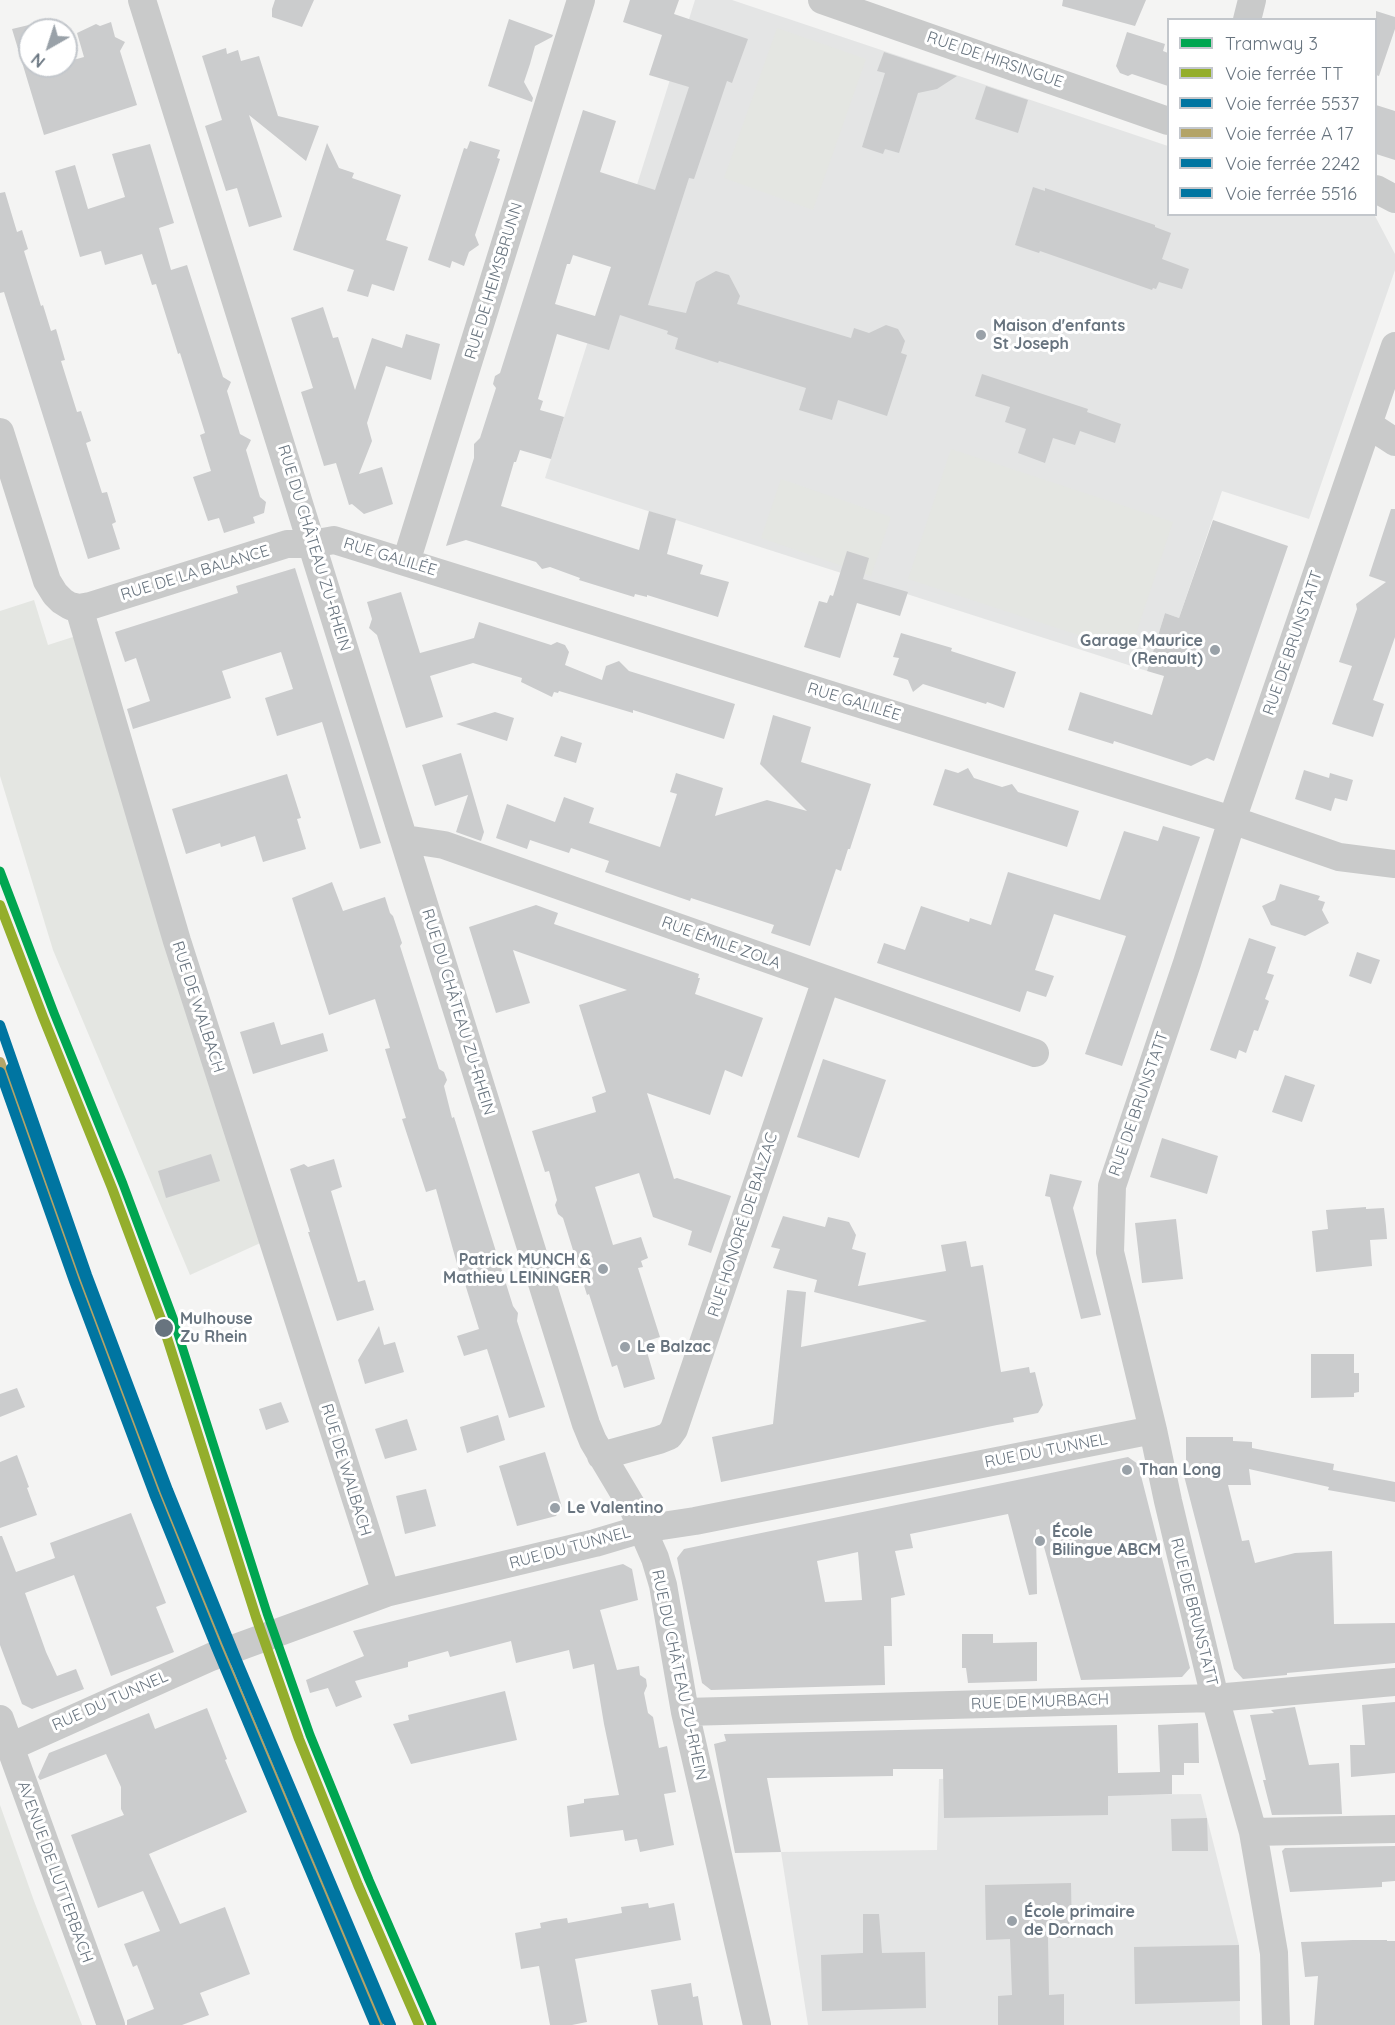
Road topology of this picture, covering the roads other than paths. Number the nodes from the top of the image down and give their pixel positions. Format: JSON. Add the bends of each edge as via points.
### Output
{"nodes":[{"id":1,"x":142,"y":0,"type":"edge"},
{"id":2,"x":582,"y":0,"type":"edge"},
{"id":3,"x":822,"y":0,"type":"edge"},
{"id":4,"x":1252,"y":0,"type":"edge"},
{"id":5,"x":1248,"y":18,"type":"edge"},
{"id":6,"x":1167,"y":121,"type":"edge"},
{"id":7,"x":1377,"y":190,"type":"edge"},
{"id":8,"x":1395,"y":199,"type":"edge"},
{"id":9,"x":1395,"y":346,"type":"edge"},
{"id":10,"x":1369,"y":425,"type":"junction"},
{"id":11,"x":0,"y":432,"type":"edge"},
{"id":12,"x":1395,"y":442,"type":"edge"},
{"id":13,"x":312,"y":544,"type":"junction"},
{"id":14,"x":406,"y":562,"type":"junction"},
{"id":15,"x":79,"y":608,"type":"junction"},
{"id":16,"x":1232,"y":820,"type":"junction"},
{"id":17,"x":405,"y":838,"type":"junction"},
{"id":18,"x":1395,"y":864,"type":"edge"},
{"id":19,"x":826,"y":980,"type":"junction"},
{"id":20,"x":1035,"y":1053,"type":"dead end"},
{"id":21,"x":1153,"y":1430,"type":"junction"},
{"id":22,"x":601,"y":1456,"type":"junction"},
{"id":23,"x":642,"y":1529,"type":"junction"},
{"id":24,"x":386,"y":1593,"type":"junction"},
{"id":25,"x":1395,"y":1682,"type":"edge"},
{"id":26,"x":1215,"y":1698,"type":"junction"},
{"id":27,"x":685,"y":1712,"type":"junction"},
{"id":28,"x":0,"y":1719,"type":"edge"},
{"id":29,"x":10,"y":1747,"type":"junction"},
{"id":30,"x":1395,"y":1829,"type":"edge"},
{"id":31,"x":1253,"y":1832,"type":"junction"},
{"id":32,"x":111,"y":2025,"type":"edge"},
{"id":33,"x":757,"y":2025,"type":"edge"},
{"id":34,"x":1276,"y":2025,"type":"edge"}],
"edges":[{"from":1,"to":13,"type":"street","name":"RUE DU CHÂTEAU ZU-RHEIN"},
{"from":2,"to":14,"type":"street","name":"RUE DE HEIMSBRUNN"},
{"from":3,"to":6,"type":"street","name":"RUE DE HIRSINGUE"},
{"from":4,"to":5,"type":"street"},
{"from":7,"to":8,"type":"street"},
{"from":9,"to":10,"type":"street","name":"RUE DE BRUNSTATT"},
{"from":10,"to":12,"type":"street"},
{"from":10,"to":16,"type":"street","name":"RUE DE BRUNSTATT"},
{"from":11,"to":15,"type":"street","via":[[47,581],[62,601]]},
{"from":13,"to":14,"type":"street","name":"RUE GALILÉE","via":[[334,540]]},
{"from":13,"to":15,"type":"street","name":"RUE DE LA BALANCE","via":[[287,544]]},
{"from":13,"to":17,"type":"street","name":"RUE DU CHÂTEAU ZU-RHEIN"},
{"from":14,"to":16,"type":"street","name":"RUE GALILÉE"},
{"from":15,"to":24,"type":"street","name":"RUE DE WALBACH","via":[[177,941]]},
{"from":16,"to":18,"type":"street","name":"RUE GALILÉE","via":[[1339,857]]},
{"from":16,"to":21,"type":"street","name":"RUE DE BRUNSTATT","via":[[1112,1186],[1110,1252]]},
{"from":17,"to":19,"type":"street","name":"RUE ÉMILE ZOLA","via":[[444,845]]},
{"from":17,"to":22,"type":"street","name":"RUE DU CHÂTEAU ZU-RHEIN","via":[[573,1384]]},
{"from":19,"to":20,"type":"street","name":"RUE ÉMILE ZOLA"},
{"from":19,"to":22,"type":"street","name":"RUE HONORÉ DE BALZAC","via":[[674,1429],[659,1440]]},
{"from":21,"to":23,"type":"street","name":"RUE DU TUNNEL"},
{"from":21,"to":26,"type":"street","name":"RUE DE BRUNSTATT"},
{"from":22,"to":23,"type":"street","name":"RUE DU CHÂTEAU ZU-RHEIN"},
{"from":23,"to":24,"type":"street","name":"RUE DU TUNNEL"},
{"from":23,"to":27,"type":"street","name":"RUE DU CHÂTEAU ZU-RHEIN","via":[[663,1585]]},
{"from":24,"to":29,"type":"street","name":"RUE DU TUNNEL","via":[[211,1657]]},
{"from":25,"to":26,"type":"street","name":"RUE DE MURBACH"},
{"from":26,"to":27,"type":"street","name":"RUE DE MURBACH"},
{"from":26,"to":31,"type":"street","name":"RUE DE BRUNSTATT"},
{"from":27,"to":33,"type":"street","name":"RUE DU CHÂTEAU ZU-RHEIN"},
{"from":28,"to":29,"type":"street","name":"AVENUE DE LUTTERBACH"},
{"from":29,"to":32,"type":"street","name":"AVENUE DE LUTTERBACH"},
{"from":30,"to":31,"type":"street"},
{"from":31,"to":34,"type":"street","name":"RUE DE BRUNSTATT","via":[[1274,1953]]}]}
